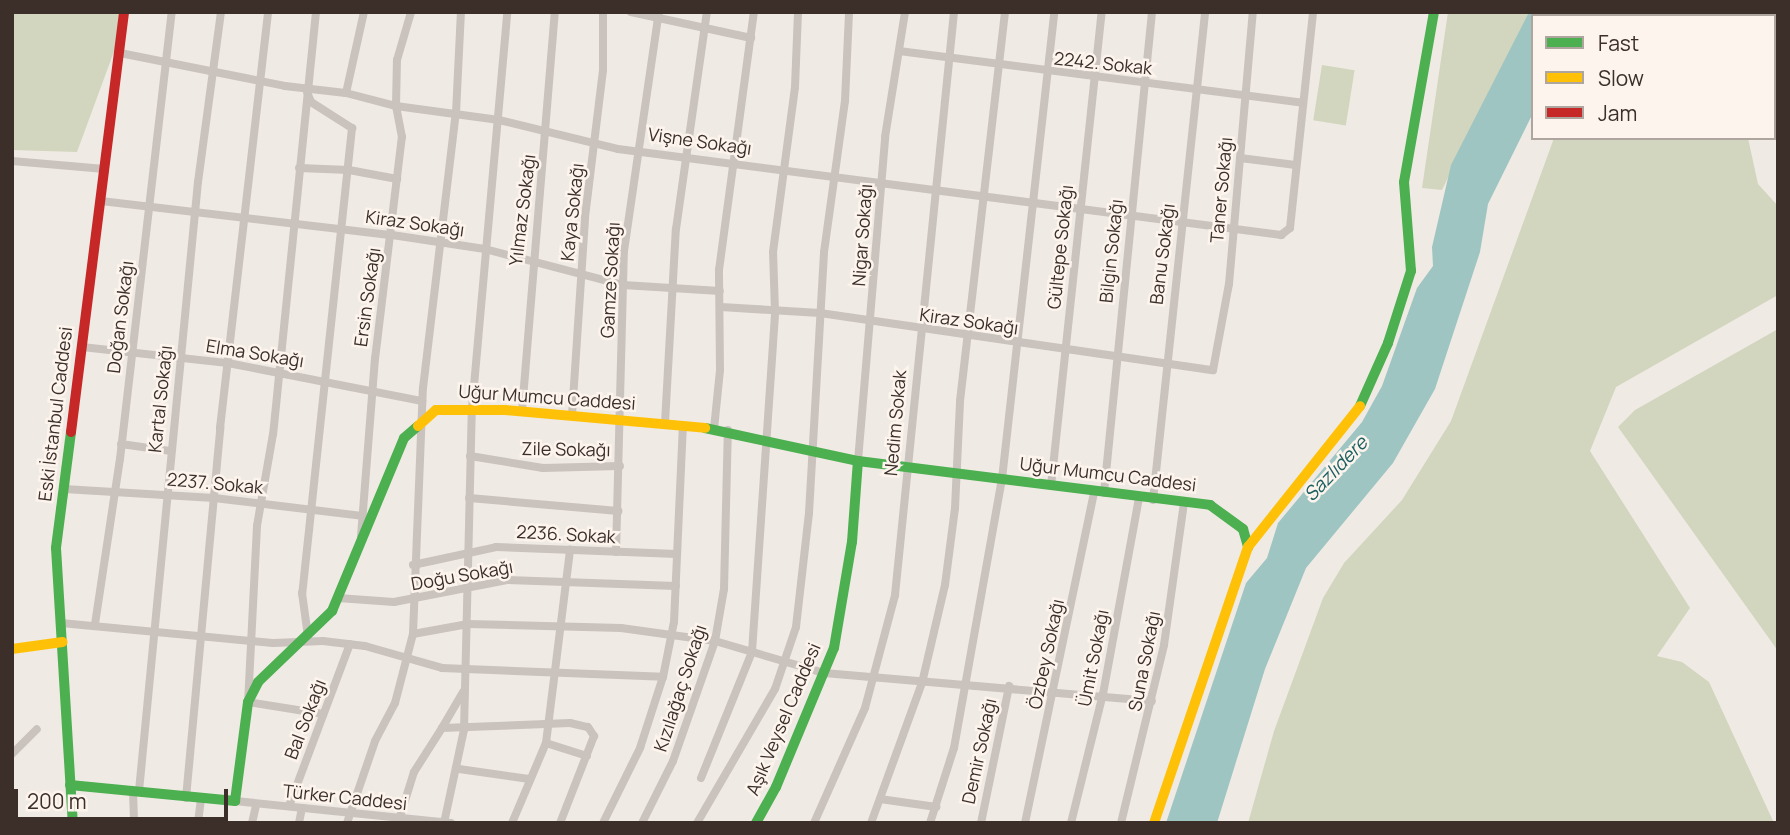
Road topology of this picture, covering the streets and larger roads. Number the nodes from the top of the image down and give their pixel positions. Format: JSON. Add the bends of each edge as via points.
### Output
{"nodes":[{"id":1,"x":124,"y":12,"type":"edge"},
{"id":2,"x":172,"y":12,"type":"edge"},
{"id":3,"x":221,"y":12,"type":"edge"},
{"id":4,"x":268,"y":12,"type":"edge"},
{"id":5,"x":316,"y":12,"type":"edge"},
{"id":6,"x":364,"y":12,"type":"edge"},
{"id":7,"x":411,"y":12,"type":"edge"},
{"id":8,"x":461,"y":12,"type":"edge"},
{"id":9,"x":507,"y":12,"type":"edge"},
{"id":10,"x":555,"y":12,"type":"edge"},
{"id":11,"x":603,"y":12,"type":"edge"},
{"id":12,"x":631,"y":12,"type":"edge"},
{"id":13,"x":707,"y":12,"type":"edge"},
{"id":14,"x":754,"y":12,"type":"edge"},
{"id":15,"x":798,"y":12,"type":"edge"},
{"id":16,"x":849,"y":12,"type":"edge"},
{"id":17,"x":905,"y":12,"type":"edge"},
{"id":18,"x":954,"y":12,"type":"edge"},
{"id":19,"x":1005,"y":12,"type":"edge"},
{"id":20,"x":1054,"y":12,"type":"edge"},
{"id":21,"x":1102,"y":12,"type":"edge"},
{"id":22,"x":1152,"y":12,"type":"edge"},
{"id":23,"x":1205,"y":12,"type":"edge"},
{"id":24,"x":1253,"y":12,"type":"edge"},
{"id":25,"x":1313,"y":12,"type":"edge"},
{"id":26,"x":1434,"y":12,"type":"edge"},
{"id":27,"x":658,"y":15,"type":"edge"},
{"id":28,"x":705,"y":26,"type":"junction"},
{"id":29,"x":751,"y":38,"type":"junction"},
{"id":30,"x":899,"y":51,"type":"junction"},
{"id":31,"x":120,"y":53,"type":"junction"},
{"id":32,"x":948,"y":59,"type":"junction"},
{"id":33,"x":167,"y":63,"type":"junction"},
{"id":34,"x":998,"y":67,"type":"junction"},
{"id":35,"x":215,"y":72,"type":"junction"},
{"id":36,"x":1047,"y":73,"type":"junction"},
{"id":37,"x":1092,"y":77,"type":"junction"},
{"id":38,"x":262,"y":81,"type":"junction"},
{"id":39,"x":1143,"y":84,"type":"junction"},
{"id":40,"x":306,"y":89,"type":"junction"},
{"id":41,"x":1196,"y":89,"type":"junction"},
{"id":42,"x":346,"y":93,"type":"junction"},
{"id":43,"x":1245,"y":94,"type":"junction"},
{"id":44,"x":1303,"y":103,"type":"junction"},
{"id":45,"x":396,"y":106,"type":"junction"},
{"id":46,"x":456,"y":113,"type":"junction"},
{"id":47,"x":499,"y":120,"type":"junction"},
{"id":48,"x":547,"y":132,"type":"junction"},
{"id":49,"x":595,"y":144,"type":"junction"},
{"id":50,"x":640,"y":149,"type":"junction"},
{"id":51,"x":687,"y":155,"type":"junction"},
{"id":52,"x":1240,"y":158,"type":"junction"},
{"id":53,"x":12,"y":161,"type":"edge"},
{"id":54,"x":737,"y":162,"type":"junction"},
{"id":55,"x":1296,"y":165,"type":"junction"},
{"id":56,"x":299,"y":168,"type":"junction"},
{"id":57,"x":783,"y":168,"type":"junction"},
{"id":58,"x":105,"y":169,"type":"junction"},
{"id":59,"x":349,"y":170,"type":"junction"},
{"id":60,"x":833,"y":175,"type":"junction"},
{"id":61,"x":397,"y":179,"type":"junction"},
{"id":62,"x":881,"y":182,"type":"junction"},
{"id":63,"x":934,"y":190,"type":"junction"},
{"id":64,"x":984,"y":197,"type":"junction"},
{"id":65,"x":101,"y":201,"type":"junction"},
{"id":66,"x":1033,"y":204,"type":"junction"},
{"id":67,"x":149,"y":206,"type":"junction"},
{"id":68,"x":1080,"y":210,"type":"junction"},
{"id":69,"x":196,"y":212,"type":"junction"},
{"id":70,"x":245,"y":218,"type":"junction"},
{"id":71,"x":1130,"y":218,"type":"junction"},
{"id":72,"x":294,"y":223,"type":"junction"},
{"id":73,"x":1182,"y":225,"type":"junction"},
{"id":74,"x":341,"y":228,"type":"junction"},
{"id":75,"x":1233,"y":232,"type":"junction"},
{"id":76,"x":392,"y":235,"type":"junction"},
{"id":77,"x":439,"y":242,"type":"junction"},
{"id":78,"x":485,"y":248,"type":"junction"},
{"id":79,"x":532,"y":261,"type":"junction"},
{"id":80,"x":581,"y":274,"type":"junction"},
{"id":81,"x":623,"y":285,"type":"junction"},
{"id":82,"x":672,"y":290,"type":"junction"},
{"id":83,"x":720,"y":291,"type":"junction"},
{"id":84,"x":721,"y":307,"type":"junction"},
{"id":85,"x":775,"y":311,"type":"junction"},
{"id":86,"x":820,"y":313,"type":"junction"},
{"id":87,"x":871,"y":321,"type":"junction"},
{"id":88,"x":919,"y":330,"type":"junction"},
{"id":89,"x":969,"y":336,"type":"junction"},
{"id":90,"x":1017,"y":344,"type":"junction"},
{"id":91,"x":82,"y":347,"type":"junction"},
{"id":92,"x":1065,"y":350,"type":"junction"},
{"id":93,"x":132,"y":354,"type":"junction"},
{"id":94,"x":1115,"y":357,"type":"junction"},
{"id":95,"x":180,"y":359,"type":"junction"},
{"id":96,"x":1167,"y":362,"type":"junction"},
{"id":97,"x":228,"y":363,"type":"junction"},
{"id":98,"x":1213,"y":370,"type":"joint"},
{"id":99,"x":276,"y":371,"type":"junction"},
{"id":100,"x":323,"y":380,"type":"junction"},
{"id":101,"x":372,"y":390,"type":"junction"},
{"id":102,"x":422,"y":401,"type":"junction"},
{"id":103,"x":472,"y":408,"type":"junction"},
{"id":104,"x":522,"y":411,"type":"junction"},
{"id":105,"x":572,"y":415,"type":"junction"},
{"id":106,"x":421,"y":419,"type":"junction"},
{"id":107,"x":622,"y":419,"type":"junction"},
{"id":108,"x":665,"y":423,"type":"junction"},
{"id":109,"x":683,"y":425,"type":"junction"},
{"id":110,"x":714,"y":429,"type":"junction"},
{"id":111,"x":728,"y":430,"type":"junction"},
{"id":112,"x":769,"y":438,"type":"junction"},
{"id":113,"x":121,"y":444,"type":"junction"},
{"id":114,"x":811,"y":449,"type":"junction"},
{"id":115,"x":170,"y":451,"type":"junction"},
{"id":116,"x":470,"y":456,"type":"junction"},
{"id":117,"x":858,"y":461,"type":"junction"},
{"id":118,"x":620,"y":466,"type":"junction"},
{"id":119,"x":906,"y":467,"type":"junction"},
{"id":120,"x":958,"y":473,"type":"junction"},
{"id":121,"x":1002,"y":479,"type":"junction"},
{"id":122,"x":1051,"y":486,"type":"junction"},
{"id":123,"x":64,"y":489,"type":"junction"},
{"id":124,"x":115,"y":490,"type":"junction"},
{"id":125,"x":1099,"y":493,"type":"junction"},
{"id":126,"x":166,"y":494,"type":"junction"},
{"id":127,"x":214,"y":498,"type":"junction"},
{"id":128,"x":469,"y":498,"type":"junction"},
{"id":129,"x":1139,"y":498,"type":"junction"},
{"id":130,"x":1153,"y":500,"type":"junction"},
{"id":131,"x":1184,"y":502,"type":"junction"},
{"id":132,"x":260,"y":503,"type":"junction"},
{"id":133,"x":310,"y":508,"type":"junction"},
{"id":134,"x":618,"y":511,"type":"junction"},
{"id":135,"x":362,"y":516,"type":"junction"},
{"id":136,"x":360,"y":546,"type":"junction"},
{"id":137,"x":1248,"y":547,"type":"junction"},
{"id":138,"x":570,"y":549,"type":"junction"},
{"id":139,"x":616,"y":552,"type":"junction"},
{"id":140,"x":471,"y":554,"type":"junction"},
{"id":141,"x":677,"y":554,"type":"junction"},
{"id":142,"x":413,"y":565,"type":"junction"},
{"id":143,"x":565,"y":580,"type":"junction"},
{"id":144,"x":470,"y":586,"type":"junction"},
{"id":145,"x":676,"y":586,"type":"junction"},
{"id":146,"x":338,"y":598,"type":"junction"},
{"id":147,"x":412,"y":599,"type":"junction"},
{"id":148,"x":61,"y":622,"type":"junction"},
{"id":149,"x":95,"y":624,"type":"junction"},
{"id":150,"x":468,"y":624,"type":"junction"},
{"id":151,"x":560,"y":625,"type":"junction"},
{"id":152,"x":154,"y":632,"type":"junction"},
{"id":153,"x":671,"y":633,"type":"junction"},
{"id":154,"x":413,"y":634,"type":"junction"},
{"id":155,"x":202,"y":636,"type":"junction"},
{"id":156,"x":309,"y":636,"type":"junction"},
{"id":157,"x":251,"y":641,"type":"junction"},
{"id":158,"x":715,"y":641,"type":"junction"},
{"id":159,"x":62,"y":642,"type":"junction"},
{"id":160,"x":299,"y":644,"type":"junction"},
{"id":161,"x":350,"y":644,"type":"junction"},
{"id":162,"x":12,"y":649,"type":"edge"},
{"id":163,"x":752,"y":652,"type":"junction"},
{"id":164,"x":408,"y":661,"type":"junction"},
{"id":165,"x":788,"y":663,"type":"junction"},
{"id":166,"x":465,"y":668,"type":"junction"},
{"id":167,"x":555,"y":671,"type":"junction"},
{"id":168,"x":824,"y":673,"type":"junction"},
{"id":169,"x":663,"y":677,"type":"junction"},
{"id":170,"x":873,"y":679,"type":"junction"},
{"id":171,"x":922,"y":683,"type":"junction"},
{"id":172,"x":965,"y":685,"type":"junction"},
{"id":173,"x":1009,"y":687,"type":"junction"},
{"id":174,"x":1054,"y":690,"type":"junction"},
{"id":175,"x":464,"y":691,"type":"junction"},
{"id":176,"x":1103,"y":694,"type":"junction"},
{"id":177,"x":1152,"y":701,"type":"junction"},
{"id":178,"x":248,"y":702,"type":"junction"},
{"id":179,"x":323,"y":714,"type":"junction"},
{"id":180,"x":550,"y":723,"type":"junction"},
{"id":181,"x":464,"y":726,"type":"junction"},
{"id":182,"x":37,"y":729,"type":"dead end"},
{"id":183,"x":442,"y":729,"type":"junction"},
{"id":184,"x":546,"y":743,"type":"junction"},
{"id":185,"x":12,"y":754,"type":"edge"},
{"id":186,"x":587,"y":756,"type":"junction"},
{"id":187,"x":459,"y":769,"type":"junction"},
{"id":188,"x":701,"y":778,"type":"dead end"},
{"id":189,"x":529,"y":779,"type":"junction"},
{"id":190,"x":70,"y":785,"type":"junction"},
{"id":191,"x":136,"y":791,"type":"junction"},
{"id":192,"x":186,"y":798,"type":"junction"},
{"id":193,"x":201,"y":799,"type":"junction"},
{"id":194,"x":880,"y":799,"type":"junction"},
{"id":195,"x":235,"y":801,"type":"junction"},
{"id":196,"x":256,"y":805,"type":"junction"},
{"id":197,"x":289,"y":806,"type":"junction"},
{"id":198,"x":936,"y":807,"type":"junction"},
{"id":199,"x":302,"y":808,"type":"junction"},
{"id":200,"x":349,"y":813,"type":"junction"},
{"id":201,"x":73,"y":821,"type":"edge"},
{"id":202,"x":399,"y":821,"type":"edge"},
{"id":203,"x":447,"y":822,"type":"edge"},
{"id":204,"x":60,"y":823,"type":"edge"},
{"id":205,"x":134,"y":823,"type":"edge"},
{"id":206,"x":198,"y":823,"type":"edge"},
{"id":207,"x":252,"y":823,"type":"edge"},
{"id":208,"x":299,"y":823,"type":"edge"},
{"id":209,"x":347,"y":823,"type":"edge"},
{"id":210,"x":512,"y":823,"type":"edge"},
{"id":211,"x":560,"y":823,"type":"edge"},
{"id":212,"x":603,"y":823,"type":"edge"},
{"id":213,"x":642,"y":823,"type":"edge"},
{"id":214,"x":697,"y":823,"type":"edge"},
{"id":215,"x":756,"y":823,"type":"edge"},
{"id":216,"x":814,"y":823,"type":"edge"},
{"id":217,"x":871,"y":823,"type":"edge"},
{"id":218,"x":930,"y":823,"type":"edge"},
{"id":219,"x":981,"y":823,"type":"edge"},
{"id":220,"x":1025,"y":823,"type":"edge"},
{"id":221,"x":1071,"y":823,"type":"edge"},
{"id":222,"x":1121,"y":823,"type":"edge"},
{"id":223,"x":1154,"y":823,"type":"edge"}],
"edges":[{"from":1,"to":31,"type":"street","name":"Eski İstanbul Caddesi"},
{"from":2,"to":33,"type":"street","name":"Doğan Sokağı"},
{"from":3,"to":35,"type":"street","name":"Kartal Sokağı"},
{"from":4,"to":38,"type":"street"},
{"from":5,"to":40,"type":"street"},
{"from":6,"to":42,"type":"street"},
{"from":7,"to":45,"type":"street","name":"Ersin Sokağı","via":[[397,60]]},
{"from":8,"to":46,"type":"street"},
{"from":9,"to":47,"type":"street"},
{"from":10,"to":48,"type":"street","name":"Yılmaz Sokağı"},
{"from":11,"to":49,"type":"street","name":"Kaya Sokağı"},
{"from":12,"to":27,"type":"street"},
{"from":13,"to":28,"type":"street"},
{"from":14,"to":29,"type":"street"},
{"from":15,"to":57,"type":"street","via":[[795,87]]},
{"from":16,"to":60,"type":"street","via":[[845,101]]},
{"from":17,"to":30,"type":"street","name":"Nigar Sokağı"},
{"from":18,"to":32,"type":"street","name":"Nedim Sokak"},
{"from":19,"to":34,"type":"street"},
{"from":20,"to":36,"type":"street"},
{"from":21,"to":37,"type":"street","name":"Gültepe Sokağı"},
{"from":22,"to":39,"type":"street","name":"Bilgin Sokağı"},
{"from":23,"to":41,"type":"street","name":"Banu Sokağı"},
{"from":24,"to":43,"type":"street","name":"Taner Sokağı"},
{"from":25,"to":44,"type":"street"},
{"from":26,"to":137,"type":"street","via":[[1404,182],[1410,271],[1395,323],[1356,415]]},
{"from":27,"to":28,"type":"street"},
{"from":27,"to":50,"type":"street","name":"Gamze Sokağı"},
{"from":28,"to":29,"type":"street"},
{"from":28,"to":51,"type":"street"},
{"from":29,"to":54,"type":"street"},
{"from":30,"to":32,"type":"street","name":"2242. Sokak"},
{"from":30,"to":62,"type":"street","name":"Nigar Sokağı"},
{"from":31,"to":33,"type":"street","name":"Vişne Sokağı"},
{"from":31,"to":58,"type":"street","name":"Eski İstanbul Caddesi"},
{"from":32,"to":34,"type":"street","name":"2242. Sokak"},
{"from":32,"to":63,"type":"street","name":"Nedim Sokak"},
{"from":33,"to":35,"type":"street","name":"Vişne Sokağı"},
{"from":33,"to":67,"type":"street","name":"Doğan Sokağı"},
{"from":34,"to":36,"type":"street","name":"2242. Sokak"},
{"from":34,"to":64,"type":"street"},
{"from":35,"to":38,"type":"street","name":"Vişne Sokağı"},
{"from":35,"to":69,"type":"street","name":"Kartal Sokağı"},
{"from":36,"to":37,"type":"street","name":"2242. Sokak"},
{"from":36,"to":66,"type":"street"},
{"from":37,"to":39,"type":"street","name":"2242. Sokak"},
{"from":37,"to":68,"type":"street","name":"Gültepe Sokağı"},
{"from":38,"to":40,"type":"street","name":"Vişne Sokağı"},
{"from":38,"to":70,"type":"street"},
{"from":39,"to":41,"type":"street","name":"2242. Sokak"},
{"from":39,"to":71,"type":"street","name":"Bilgin Sokağı"},
{"from":40,"to":42,"type":"street","name":"Vişne Sokağı"},
{"from":40,"to":56,"type":"street"},
{"from":40,"to":59,"type":"street","via":[[312,102],[352,128]]},
{"from":41,"to":43,"type":"street","name":"2242. Sokak"},
{"from":41,"to":73,"type":"street","name":"Banu Sokağı"},
{"from":42,"to":45,"type":"street","name":"Vişne Sokağı"},
{"from":43,"to":44,"type":"street","name":"2242. Sokak"},
{"from":43,"to":52,"type":"street","name":"Taner Sokağı"},
{"from":44,"to":55,"type":"street"},
{"from":45,"to":46,"type":"street","name":"Vişne Sokağı"},
{"from":45,"to":61,"type":"street","name":"Ersin Sokağı","via":[[401,136]]},
{"from":46,"to":47,"type":"street","name":"Vişne Sokağı"},
{"from":46,"to":77,"type":"street"},
{"from":47,"to":48,"type":"street","name":"Vişne Sokağı"},
{"from":47,"to":78,"type":"street"},
{"from":48,"to":49,"type":"street","name":"Vişne Sokağı"},
{"from":48,"to":79,"type":"street","name":"Yılmaz Sokağı"},
{"from":49,"to":50,"type":"street","name":"Vişne Sokağı"},
{"from":49,"to":80,"type":"street","name":"Kaya Sokağı"},
{"from":50,"to":51,"type":"street","name":"Vişne Sokağı"},
{"from":50,"to":81,"type":"street","name":"Gamze Sokağı"},
{"from":51,"to":54,"type":"street","name":"Vişne Sokağı"},
{"from":51,"to":82,"type":"street"},
{"from":52,"to":55,"type":"street"},
{"from":52,"to":75,"type":"street","name":"Taner Sokağı"},
{"from":53,"to":58,"type":"street"},
{"from":54,"to":57,"type":"street","name":"Vişne Sokağı"},
{"from":54,"to":83,"type":"street","via":[[724,223]]},
{"from":55,"to":75,"type":"street","name":"Vişne Sokağı","via":[[1290,228],[1281,235]]},
{"from":56,"to":59,"type":"street"},
{"from":56,"to":72,"type":"street"},
{"from":57,"to":60,"type":"street","name":"Vişne Sokağı"},
{"from":57,"to":85,"type":"street","via":[[772,252]]},
{"from":58,"to":65,"type":"street","name":"Eski İstanbul Caddesi"},
{"from":59,"to":61,"type":"street"},
{"from":59,"to":74,"type":"street"},
{"from":60,"to":62,"type":"street","name":"Vişne Sokağı"},
{"from":60,"to":86,"type":"street"},
{"from":61,"to":76,"type":"street","name":"Ersin Sokağı"},
{"from":62,"to":63,"type":"street","name":"Vişne Sokağı"},
{"from":62,"to":87,"type":"street","name":"Nigar Sokağı"},
{"from":63,"to":64,"type":"street","name":"Vişne Sokağı"},
{"from":63,"to":88,"type":"street","name":"Nedim Sokak"},
{"from":64,"to":66,"type":"street","name":"Vişne Sokağı"},
{"from":64,"to":89,"type":"street"},
{"from":65,"to":67,"type":"street","name":"Kiraz Sokağı"},
{"from":65,"to":91,"type":"street","name":"Eski İstanbul Caddesi"},
{"from":66,"to":68,"type":"street","name":"Vişne Sokağı"},
{"from":66,"to":90,"type":"street"},
{"from":67,"to":69,"type":"street","name":"Kiraz Sokağı"},
{"from":67,"to":93,"type":"street","name":"Doğan Sokağı"},
{"from":68,"to":71,"type":"street","name":"Vişne Sokağı"},
{"from":68,"to":92,"type":"street","name":"Gültepe Sokağı"},
{"from":69,"to":70,"type":"street","name":"Kiraz Sokağı"},
{"from":69,"to":95,"type":"street","name":"Kartal Sokağı"},
{"from":70,"to":72,"type":"street","name":"Kiraz Sokağı"},
{"from":70,"to":97,"type":"street"},
{"from":71,"to":73,"type":"street","name":"Vişne Sokağı"},
{"from":71,"to":94,"type":"street","name":"Bilgin Sokağı"},
{"from":72,"to":74,"type":"street","name":"Kiraz Sokağı"},
{"from":72,"to":99,"type":"street"},
{"from":73,"to":75,"type":"street","name":"Vişne Sokağı"},
{"from":73,"to":96,"type":"street","name":"Banu Sokağı"},
{"from":74,"to":76,"type":"street","name":"Kiraz Sokağı"},
{"from":74,"to":100,"type":"street"},
{"from":75,"to":98,"type":"street","name":"Taner Sokağı"},
{"from":76,"to":77,"type":"street","name":"Kiraz Sokağı"},
{"from":76,"to":101,"type":"street","name":"Ersin Sokağı"},
{"from":77,"to":78,"type":"street","name":"Kiraz Sokağı"},
{"from":77,"to":102,"type":"street"},
{"from":78,"to":79,"type":"street","name":"Kiraz Sokağı"},
{"from":78,"to":103,"type":"street"},
{"from":79,"to":80,"type":"street","name":"Kiraz Sokağı"},
{"from":79,"to":104,"type":"street","name":"Yılmaz Sokağı"},
{"from":80,"to":81,"type":"street","name":"Kiraz Sokağı"},
{"from":80,"to":105,"type":"street","name":"Kaya Sokağı"},
{"from":81,"to":82,"type":"street","name":"Kiraz Sokağı"},
{"from":81,"to":107,"type":"street","name":"Gamze Sokağı"},
{"from":82,"to":83,"type":"street","name":"Kiraz Sokağı"},
{"from":82,"to":108,"type":"street"},
{"from":83,"to":84,"type":"street"},
{"from":84,"to":85,"type":"street","name":"Kiraz Sokağı"},
{"from":84,"to":110,"type":"street"},
{"from":85,"to":86,"type":"street","name":"Kiraz Sokağı"},
{"from":85,"to":112,"type":"street"},
{"from":86,"to":87,"type":"street","name":"Kiraz Sokağı"},
{"from":86,"to":114,"type":"street"},
{"from":87,"to":88,"type":"street","name":"Kiraz Sokağı"},
{"from":87,"to":117,"type":"street","name":"Nigar Sokağı"},
{"from":88,"to":89,"type":"street","name":"Kiraz Sokağı"},
{"from":88,"to":119,"type":"street","name":"Nedim Sokak"},
{"from":89,"to":90,"type":"street","name":"Kiraz Sokağı"},
{"from":89,"to":120,"type":"street","via":[[960,401]]},
{"from":90,"to":92,"type":"street","name":"Kiraz Sokağı"},
{"from":90,"to":121,"type":"street"},
{"from":91,"to":93,"type":"street","name":"Elma Sokağı"},
{"from":91,"to":123,"type":"street","name":"Eski İstanbul Caddesi"},
{"from":92,"to":94,"type":"street","name":"Kiraz Sokağı"},
{"from":92,"to":122,"type":"street","name":"Gültepe Sokağı"},
{"from":93,"to":95,"type":"street","name":"Elma Sokağı"},
{"from":93,"to":113,"type":"street","name":"Doğan Sokağı"},
{"from":94,"to":96,"type":"street","name":"Kiraz Sokağı"},
{"from":94,"to":125,"type":"street","name":"Bilgin Sokağı"},
{"from":95,"to":97,"type":"street","name":"Elma Sokağı"},
{"from":95,"to":115,"type":"street","name":"Kartal Sokağı"},
{"from":96,"to":98,"type":"street","name":"Kiraz Sokağı"},
{"from":96,"to":130,"type":"street","name":"Banu Sokağı"},
{"from":97,"to":99,"type":"street","name":"Elma Sokağı"},
{"from":97,"to":127,"type":"street"},
{"from":99,"to":100,"type":"street","name":"Elma Sokağı"},
{"from":99,"to":132,"type":"street","via":[[273,434]]},
{"from":100,"to":101,"type":"street","name":"Elma Sokağı"},
{"from":100,"to":133,"type":"street"},
{"from":101,"to":102,"type":"street","name":"Elma Sokağı"},
{"from":101,"to":135,"type":"street","name":"Ersin Sokağı"},
{"from":102,"to":106,"type":"street"},
{"from":103,"to":104,"type":"street","name":"Uğur Mumcu Caddesi"},
{"from":103,"to":106,"type":"street","name":"Uğur Mumcu Caddesi","via":[[436,410]]},
{"from":103,"to":116,"type":"street"},
{"from":104,"to":105,"type":"street","name":"Uğur Mumcu Caddesi"},
{"from":105,"to":107,"type":"street","name":"Uğur Mumcu Caddesi"},
{"from":106,"to":136,"type":"street","via":[[393,461]]},
{"from":106,"to":142,"type":"street"},
{"from":107,"to":108,"type":"street","name":"Uğur Mumcu Caddesi"},
{"from":107,"to":118,"type":"street","name":"Gamze Sokağı"},
{"from":108,"to":109,"type":"street","name":"Uğur Mumcu Caddesi"},
{"from":109,"to":110,"type":"street","name":"Uğur Mumcu Caddesi"},
{"from":109,"to":141,"type":"street"},
{"from":110,"to":111,"type":"street","name":"Uğur Mumcu Caddesi"},
{"from":111,"to":112,"type":"street","name":"Uğur Mumcu Caddesi"},
{"from":111,"to":158,"type":"street","name":"Kızılağaç Sokağı","via":[[724,589]]},
{"from":112,"to":114,"type":"street","name":"Uğur Mumcu Caddesi"},
{"from":112,"to":163,"type":"street"},
{"from":113,"to":115,"type":"street"},
{"from":113,"to":124,"type":"street","name":"Doğan Sokağı"},
{"from":114,"to":117,"type":"street","name":"Uğur Mumcu Caddesi"},
{"from":114,"to":165,"type":"street","via":[[803,578]]},
{"from":115,"to":126,"type":"street","name":"Kartal Sokağı"},
{"from":116,"to":118,"type":"street","name":"Zile Sokağı","via":[[543,468]]},
{"from":116,"to":128,"type":"street"},
{"from":117,"to":119,"type":"street","name":"Uğur Mumcu Caddesi"},
{"from":117,"to":168,"type":"street","name":"Aşık Veysel Caddesi","via":[[844,599]]},
{"from":118,"to":134,"type":"street","name":"Gamze Sokağı"},
{"from":119,"to":120,"type":"street","name":"Uğur Mumcu Caddesi"},
{"from":119,"to":170,"type":"street","name":"Nedim Sokak","via":[[899,572]]},
{"from":120,"to":121,"type":"street","name":"Uğur Mumcu Caddesi"},
{"from":120,"to":171,"type":"street","via":[[945,585]]},
{"from":121,"to":122,"type":"street","name":"Uğur Mumcu Caddesi"},
{"from":121,"to":172,"type":"street"},
{"from":122,"to":125,"type":"street","name":"Uğur Mumcu Caddesi"},
{"from":123,"to":124,"type":"street","name":"2237. Sokak"},
{"from":123,"to":148,"type":"street","name":"Eski İstanbul Caddesi","via":[[56,548]]},
{"from":124,"to":126,"type":"street","name":"2237. Sokak"},
{"from":124,"to":149,"type":"street","name":"Doğan Sokağı"},
{"from":125,"to":129,"type":"street","name":"Uğur Mumcu Caddesi"},
{"from":125,"to":174,"type":"street","name":"Özbey Sokağı"},
{"from":126,"to":127,"type":"street","name":"2237. Sokak"},
{"from":126,"to":152,"type":"street","name":"Kartal Sokağı"},
{"from":127,"to":132,"type":"street","name":"2237. Sokak"},
{"from":127,"to":155,"type":"street"},
{"from":128,"to":134,"type":"street"},
{"from":128,"to":140,"type":"street"},
{"from":129,"to":130,"type":"street","name":"Uğur Mumcu Caddesi"},
{"from":129,"to":176,"type":"street","name":"Ümit Sokağı"},
{"from":130,"to":131,"type":"street","name":"Uğur Mumcu Caddesi"},
{"from":131,"to":137,"type":"street","name":"Uğur Mumcu Caddesi","via":[[1218,509],[1243,529]]},
{"from":131,"to":177,"type":"street","name":"Suna Sokağı"},
{"from":132,"to":133,"type":"street","name":"2237. Sokak"},
{"from":132,"to":157,"type":"street"},
{"from":133,"to":135,"type":"street","name":"2237. Sokak"},
{"from":133,"to":156,"type":"street","via":[[302,593]]},
{"from":134,"to":139,"type":"street","name":"Gamze Sokağı"},
{"from":135,"to":136,"type":"street","name":"Ersin Sokağı"},
{"from":136,"to":146,"type":"street"},
{"from":137,"to":223,"type":"street"},
{"from":138,"to":139,"type":"street","name":"2236. Sokak"},
{"from":138,"to":140,"type":"street","name":"2236. Sokak","via":[[496,547]]},
{"from":138,"to":143,"type":"street"},
{"from":139,"to":141,"type":"street","name":"2236. Sokak"},
{"from":140,"to":142,"type":"street","name":"2236. Sokak"},
{"from":140,"to":144,"type":"street"},
{"from":141,"to":145,"type":"street"},
{"from":142,"to":147,"type":"street"},
{"from":143,"to":144,"type":"street","name":"Doğu Sokağı"},
{"from":143,"to":145,"type":"street","name":"Doğu Sokağı"},
{"from":143,"to":151,"type":"street"},
{"from":144,"to":147,"type":"street","name":"Doğu Sokağı"},
{"from":144,"to":150,"type":"street"},
{"from":145,"to":153,"type":"street"},
{"from":146,"to":147,"type":"street","name":"Doğu Sokağı"},
{"from":146,"to":156,"type":"street"},
{"from":147,"to":154,"type":"street"},
{"from":148,"to":149,"type":"street"},
{"from":148,"to":159,"type":"street","name":"Eski İstanbul Caddesi"},
{"from":149,"to":152,"type":"street"},
{"from":150,"to":151,"type":"street"},
{"from":150,"to":154,"type":"street"},
{"from":150,"to":166,"type":"street"},
{"from":151,"to":153,"type":"street"},
{"from":151,"to":167,"type":"street"},
{"from":152,"to":155,"type":"street"},
{"from":152,"to":191,"type":"street","name":"Kartal Sokağı"},
{"from":153,"to":158,"type":"street"},
{"from":153,"to":169,"type":"street"},
{"from":154,"to":164,"type":"street"},
{"from":155,"to":157,"type":"street"},
{"from":155,"to":192,"type":"street"},
{"from":156,"to":160,"type":"street"},
{"from":157,"to":160,"type":"street"},
{"from":157,"to":178,"type":"street"},
{"from":158,"to":163,"type":"street"},
{"from":158,"to":213,"type":"street","name":"Kızılağaç Sokağı","via":[[673,761]]},
{"from":159,"to":162,"type":"street"},
{"from":159,"to":190,"type":"street","name":"Eski İstanbul Caddesi"},
{"from":160,"to":161,"type":"street"},
{"from":160,"to":178,"type":"street","via":[[258,682]]},
{"from":161,"to":164,"type":"street"},
{"from":161,"to":179,"type":"street","name":"Bal Sokağı"},
{"from":163,"to":165,"type":"street"},
{"from":163,"to":188,"type":"street"},
{"from":164,"to":166,"type":"street"},
{"from":164,"to":200,"type":"street"},
{"from":165,"to":168,"type":"street"},
{"from":165,"to":214,"type":"street","via":[[725,781]]},
{"from":166,"to":167,"type":"street"},
{"from":166,"to":175,"type":"street"},
{"from":167,"to":169,"type":"street"},
{"from":167,"to":180,"type":"street"},
{"from":168,"to":170,"type":"street"},
{"from":168,"to":215,"type":"street","name":"Aşık Veysel Caddesi"},
{"from":169,"to":212,"type":"street","via":[[640,748]]},
{"from":170,"to":171,"type":"street"},
{"from":170,"to":216,"type":"street","name":"Nedim Sokak","via":[[853,741]]},
{"from":171,"to":172,"type":"street"},
{"from":171,"to":194,"type":"street"},
{"from":172,"to":173,"type":"street"},
{"from":172,"to":198,"type":"street","via":[[954,748]]},
{"from":173,"to":174,"type":"street"},
{"from":173,"to":219,"type":"street","name":"Demir Sokağı"},
{"from":174,"to":176,"type":"street"},
{"from":174,"to":220,"type":"street","name":"Özbey Sokağı"},
{"from":175,"to":181,"type":"street"},
{"from":175,"to":183,"type":"street"},
{"from":176,"to":177,"type":"street"},
{"from":176,"to":221,"type":"street","name":"Ümit Sokağı"},
{"from":177,"to":222,"type":"street","name":"Suna Sokağı"},
{"from":178,"to":179,"type":"street"},
{"from":178,"to":195,"type":"street"},
{"from":179,"to":197,"type":"street","name":"Bal Sokağı"},
{"from":180,"to":181,"type":"street"},
{"from":180,"to":184,"type":"street"},
{"from":180,"to":186,"type":"street","via":[[570,723],[592,731]]},
{"from":181,"to":183,"type":"street"},
{"from":181,"to":187,"type":"street"},
{"from":182,"to":185,"type":"street"},
{"from":183,"to":202,"type":"street","via":[[414,772]]},
{"from":184,"to":186,"type":"street"},
{"from":184,"to":189,"type":"street"},
{"from":186,"to":211,"type":"street"},
{"from":187,"to":189,"type":"street"},
{"from":187,"to":203,"type":"street"},
{"from":189,"to":210,"type":"street"},
{"from":190,"to":191,"type":"street"},
{"from":190,"to":201,"type":"street","name":"Eski İstanbul Caddesi"},
{"from":191,"to":192,"type":"street"},
{"from":191,"to":205,"type":"street","name":"Kartal Sokağı"},
{"from":192,"to":193,"type":"street"},
{"from":193,"to":195,"type":"street"},
{"from":193,"to":206,"type":"street"},
{"from":194,"to":198,"type":"street"},
{"from":194,"to":217,"type":"street"},
{"from":195,"to":196,"type":"street","name":"Türker Caddesi"},
{"from":196,"to":197,"type":"street","name":"Türker Caddesi"},
{"from":196,"to":207,"type":"street"},
{"from":197,"to":199,"type":"street","name":"Türker Caddesi"},
{"from":198,"to":218,"type":"street"},
{"from":199,"to":200,"type":"street","name":"Türker Caddesi"},
{"from":199,"to":208,"type":"street"},
{"from":200,"to":202,"type":"street","name":"Türker Caddesi"},
{"from":200,"to":209,"type":"street"},
{"from":201,"to":204,"type":"street"},
{"from":202,"to":203,"type":"street","name":"Türker Caddesi"}]}
